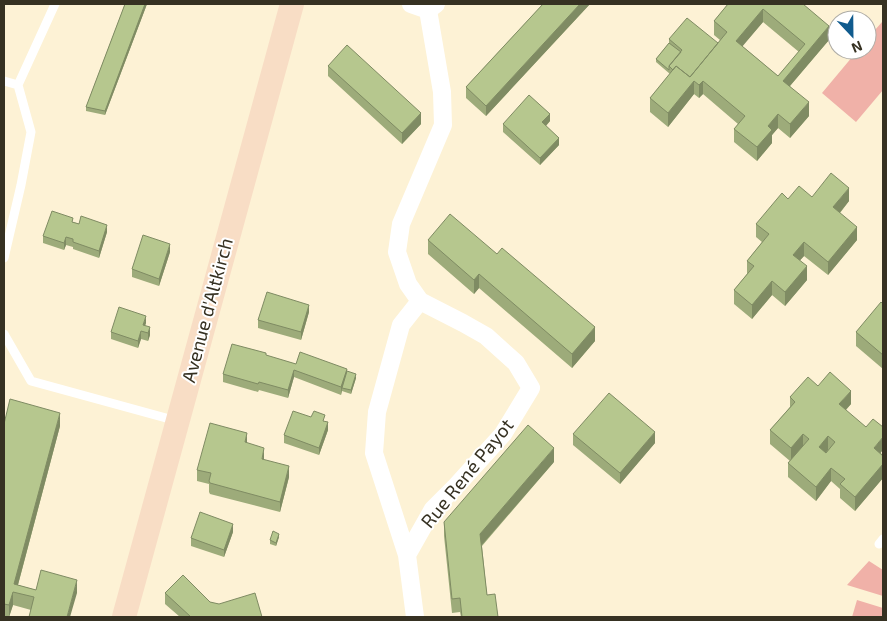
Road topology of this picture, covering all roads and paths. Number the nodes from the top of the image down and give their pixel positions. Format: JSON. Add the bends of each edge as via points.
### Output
{"nodes":[{"id":1,"x":55,"y":4,"type":"edge"},
{"id":2,"x":292,"y":4,"type":"edge"},
{"id":3,"x":411,"y":4,"type":"edge"},
{"id":4,"x":432,"y":7,"type":"edge"},
{"id":5,"x":4,"y":81,"type":"edge"},
{"id":6,"x":18,"y":85,"type":"junction"},
{"id":7,"x":4,"y":258,"type":"edge"},
{"id":8,"x":420,"y":301,"type":"junction"},
{"id":9,"x":4,"y":334,"type":"edge"},
{"id":10,"x":177,"y":421,"type":"junction"},
{"id":11,"x":407,"y":555,"type":"junction"},
{"id":12,"x":124,"y":617,"type":"edge"},
{"id":13,"x":415,"y":617,"type":"edge"}],
"edges":[{"from":1,"to":6,"type":"lane"},
{"from":2,"to":10,"type":"street","name":"Avenue d'Altkirch"},
{"from":3,"to":4,"type":"street"},
{"from":4,"to":8,"type":"street","via":[[443,125],[400,224],[397,252],[408,284]]},
{"from":5,"to":6,"type":"lane"},
{"from":6,"to":7,"type":"lane","via":[[31,132]]},
{"from":8,"to":11,"type":"street","name":"Rue René Payot","via":[[401,325],[376,412],[374,453]]},
{"from":8,"to":11,"type":"street","name":"Rue René Payot","via":[[486,336],[516,363],[531,388],[503,434],[433,509]]},
{"from":9,"to":10,"type":"lane","via":[[31,381]]},
{"from":10,"to":12,"type":"street","name":"Avenue d'Altkirch"},
{"from":11,"to":13,"type":"street","name":"Rue René Payot"}]}
